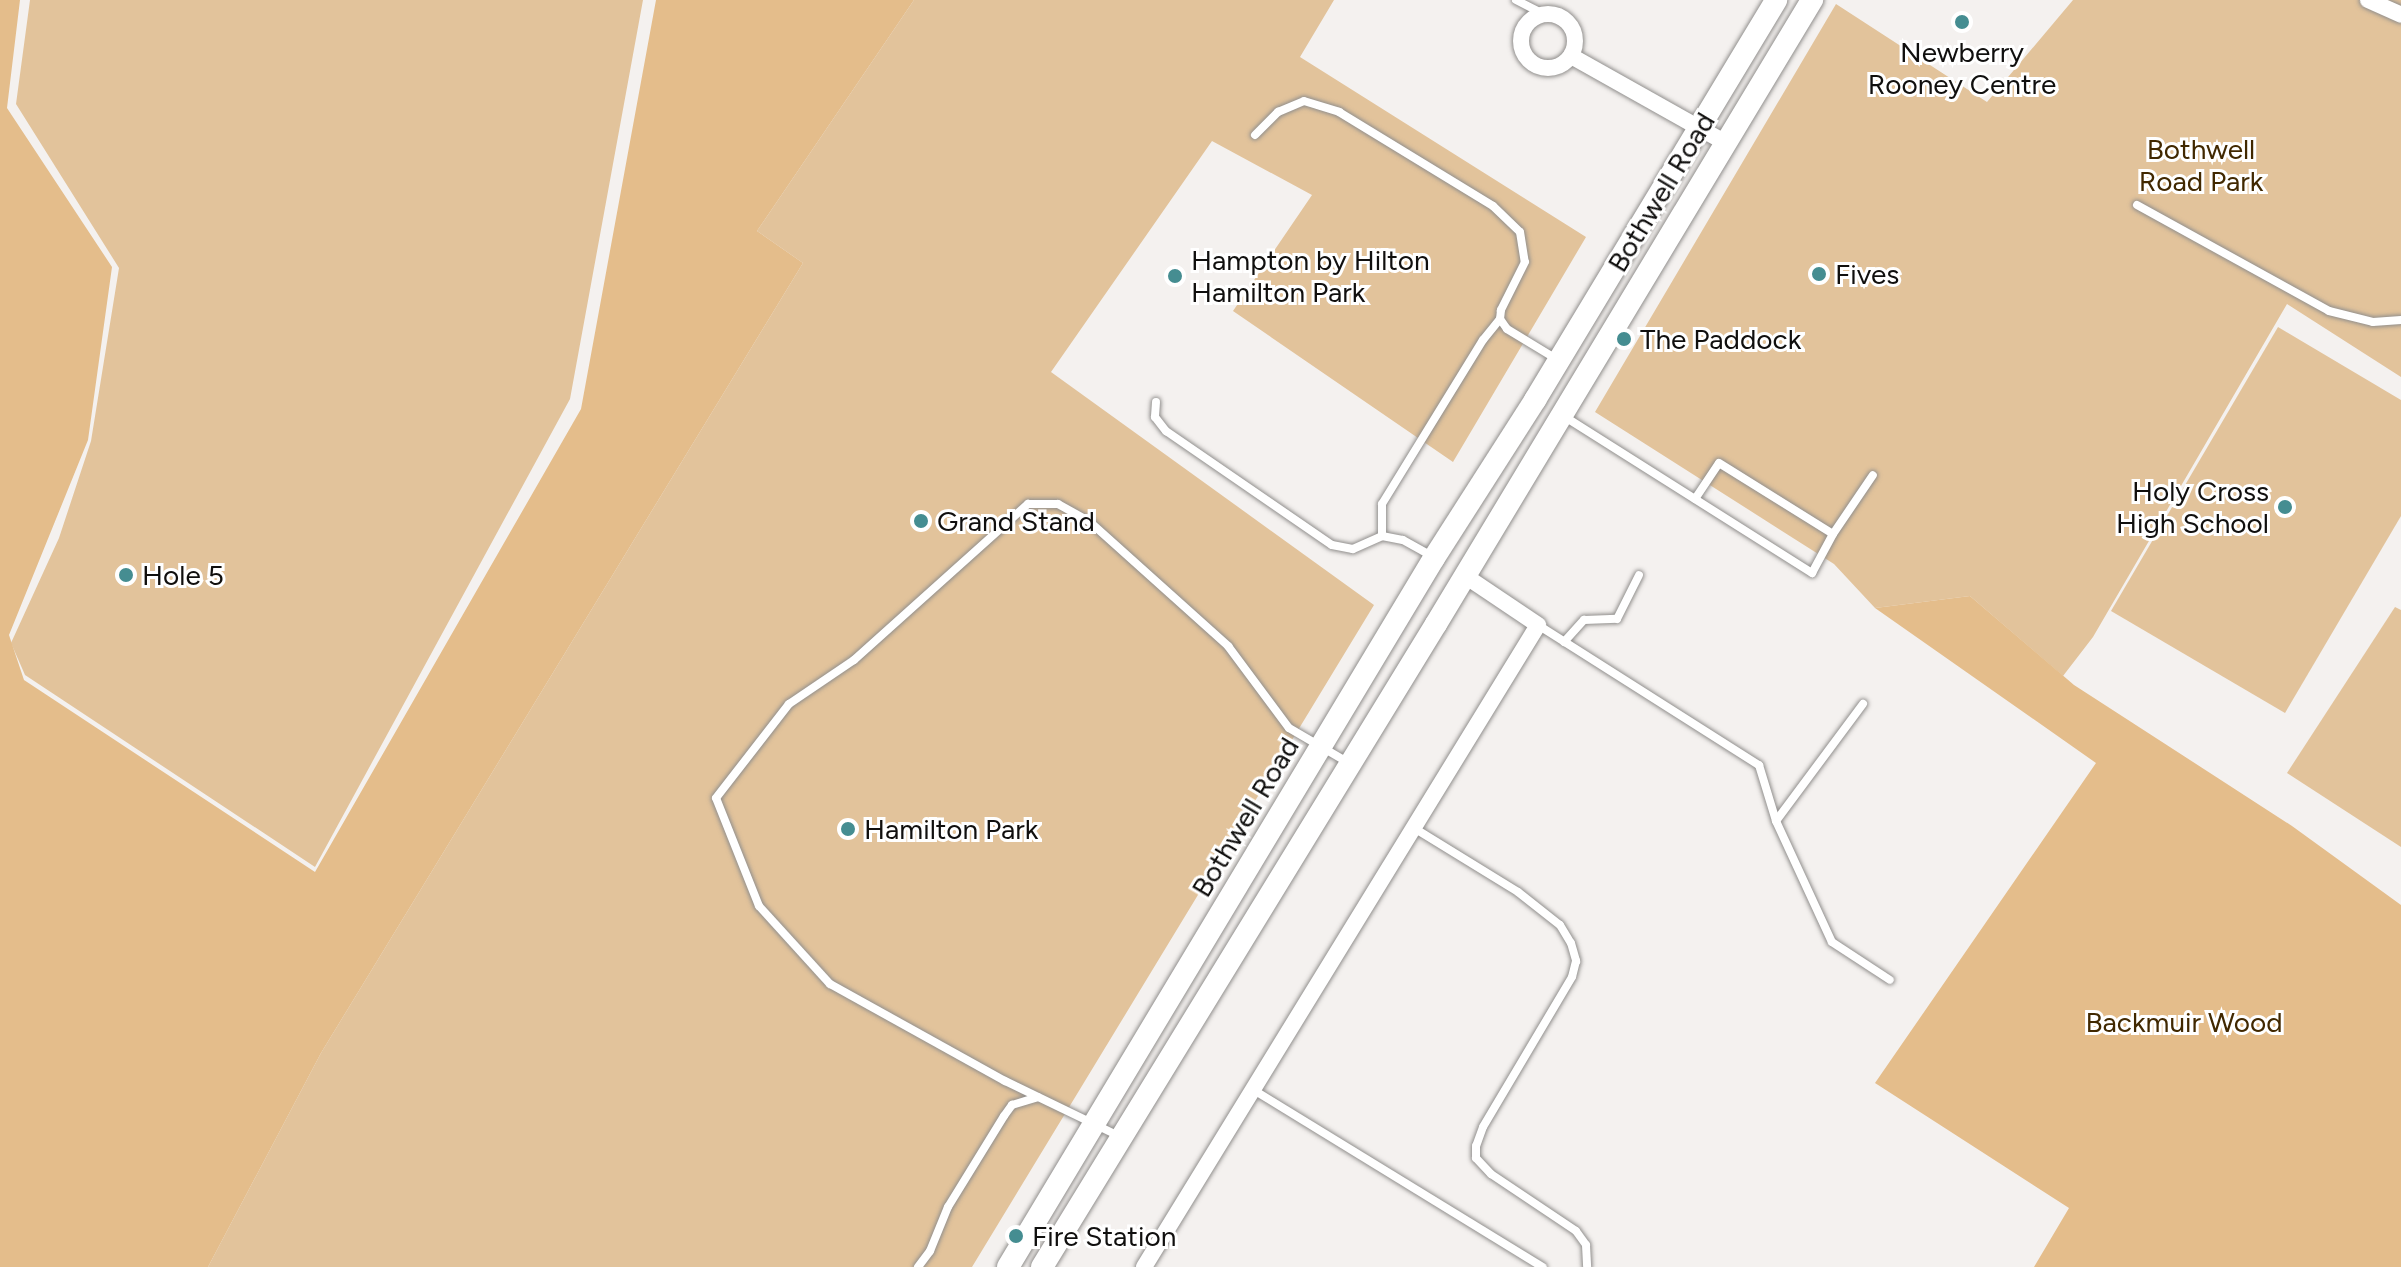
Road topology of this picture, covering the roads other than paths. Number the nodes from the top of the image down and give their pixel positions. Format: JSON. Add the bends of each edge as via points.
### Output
{"nodes":[{"id":1,"x":1516,"y":0,"type":"edge"},
{"id":2,"x":1569,"y":0,"type":"edge"},
{"id":3,"x":1776,"y":0,"type":"edge"},
{"id":4,"x":1812,"y":0,"type":"edge"},
{"id":5,"x":2368,"y":0,"type":"edge"},
{"id":6,"x":1543,"y":14,"type":"junction"},
{"id":7,"x":2401,"y":15,"type":"edge"},
{"id":8,"x":1560,"y":16,"type":"junction"},
{"id":9,"x":1571,"y":56,"type":"junction"},
{"id":10,"x":1699,"y":128,"type":"junction"},
{"id":11,"x":1255,"y":135,"type":"dead end"},
{"id":12,"x":1726,"y":143,"type":"junction"},
{"id":13,"x":2137,"y":205,"type":"dead end"},
{"id":14,"x":1500,"y":319,"type":"junction"},
{"id":15,"x":2401,"y":320,"type":"edge"},
{"id":16,"x":1558,"y":360,"type":"junction"},
{"id":17,"x":1535,"y":400,"type":"junction"},
{"id":18,"x":1156,"y":402,"type":"dead end"},
{"id":19,"x":1561,"y":414,"type":"junction"},
{"id":20,"x":1873,"y":475,"type":"dead end"},
{"id":21,"x":1695,"y":499,"type":"junction"},
{"id":22,"x":1833,"y":534,"type":"junction"},
{"id":23,"x":1382,"y":536,"type":"junction"},
{"id":24,"x":1434,"y":558,"type":"junction"},
{"id":25,"x":1639,"y":575,"type":"dead end"},
{"id":26,"x":1465,"y":576,"type":"junction"},
{"id":27,"x":1538,"y":625,"type":"junction"},
{"id":28,"x":1564,"y":642,"type":"junction"},
{"id":29,"x":1863,"y":704,"type":"dead end"},
{"id":30,"x":1323,"y":747,"type":"junction"},
{"id":31,"x":1349,"y":763,"type":"junction"},
{"id":32,"x":1776,"y":821,"type":"junction"},
{"id":33,"x":1413,"y":828,"type":"junction"},
{"id":34,"x":1890,"y":980,"type":"dead end"},
{"id":35,"x":1252,"y":1089,"type":"junction"},
{"id":36,"x":1038,"y":1097,"type":"junction"},
{"id":37,"x":1094,"y":1123,"type":"junction"},
{"id":38,"x":1122,"y":1138,"type":"junction"},
{"id":39,"x":918,"y":1267,"type":"edge"},
{"id":40,"x":1008,"y":1267,"type":"edge"},
{"id":41,"x":1042,"y":1267,"type":"edge"},
{"id":42,"x":1144,"y":1267,"type":"edge"},
{"id":43,"x":1543,"y":1267,"type":"edge"},
{"id":44,"x":1587,"y":1267,"type":"edge"}],
"edges":[{"from":1,"to":6,"type":"lane"},
{"from":2,"to":8,"type":"street"},
{"from":3,"to":10,"type":"main road","name":"Bothwell Road"},
{"from":4,"to":12,"type":"main road","name":"Bothwell Road"},
{"from":5,"to":7,"type":"street"},
{"from":6,"to":8,"type":"street"},
{"from":6,"to":9,"type":"street","via":[[1523,31],[1526,56],[1549,68]]},
{"from":8,"to":9,"type":"street","via":[[1576,38]]},
{"from":9,"to":10,"type":"street"},
{"from":10,"to":12,"type":"street"},
{"from":10,"to":16,"type":"main road","name":"Bothwell Road"},
{"from":11,"to":14,"type":"lane","via":[[1278,112],[1304,101],[1339,112],[1493,206],[1520,232],[1525,262]]},
{"from":12,"to":19,"type":"main road","name":"Bothwell Road"},
{"from":13,"to":15,"type":"lane","via":[[2329,311],[2373,322]]},
{"from":14,"to":16,"type":"lane","via":[[1507,329]]},
{"from":14,"to":23,"type":"lane","via":[[1382,504]]},
{"from":16,"to":17,"type":"main road","name":"Bothwell Road"},
{"from":17,"to":19,"type":"main road"},
{"from":17,"to":24,"type":"main road","name":"Bothwell Road"},
{"from":18,"to":23,"type":"lane","via":[[1155,417],[1166,431],[1332,545],[1353,549]]},
{"from":19,"to":21,"type":"lane"},
{"from":19,"to":26,"type":"main road","name":"Bothwell Road"},
{"from":20,"to":22,"type":"lane"},
{"from":21,"to":22,"type":"lane","via":[[1719,463]]},
{"from":21,"to":22,"type":"lane","via":[[1812,573]]},
{"from":23,"to":24,"type":"lane","via":[[1403,540]]},
{"from":24,"to":26,"type":"main road"},
{"from":24,"to":30,"type":"main road","name":"Bothwell Road"},
{"from":25,"to":28,"type":"lane","via":[[1617,619],[1584,620]]},
{"from":26,"to":27,"type":"street"},
{"from":26,"to":31,"type":"main road","name":"Bothwell Road"},
{"from":27,"to":28,"type":"lane"},
{"from":27,"to":33,"type":"street"},
{"from":28,"to":32,"type":"lane","via":[[1759,765]]},
{"from":29,"to":32,"type":"lane"},
{"from":30,"to":31,"type":"lane"},
{"from":30,"to":36,"type":"lane","via":[[1289,728],[1228,646],[1090,522],[1058,504],[1028,504],[854,660],[789,704],[716,798],[759,906],[830,984]]},
{"from":30,"to":37,"type":"main road","name":"Bothwell Road"},
{"from":31,"to":38,"type":"main road","name":"Bothwell Road"},
{"from":32,"to":34,"type":"lane","via":[[1832,942]]},
{"from":33,"to":35,"type":"street"},
{"from":33,"to":44,"type":"lane","via":[[1518,892],[1560,925],[1571,943],[1576,961],[1572,977],[1483,1127],[1476,1158],[1491,1174],[1576,1231],[1586,1245]]},
{"from":35,"to":42,"type":"street"},
{"from":35,"to":43,"type":"lane"},
{"from":36,"to":37,"type":"lane"},
{"from":36,"to":39,"type":"lane","via":[[1012,1105],[1004,1116]]},
{"from":37,"to":38,"type":"lane"},
{"from":37,"to":40,"type":"main road","name":"Bothwell Road"},
{"from":38,"to":41,"type":"main road","name":"Bothwell Road"}]}
